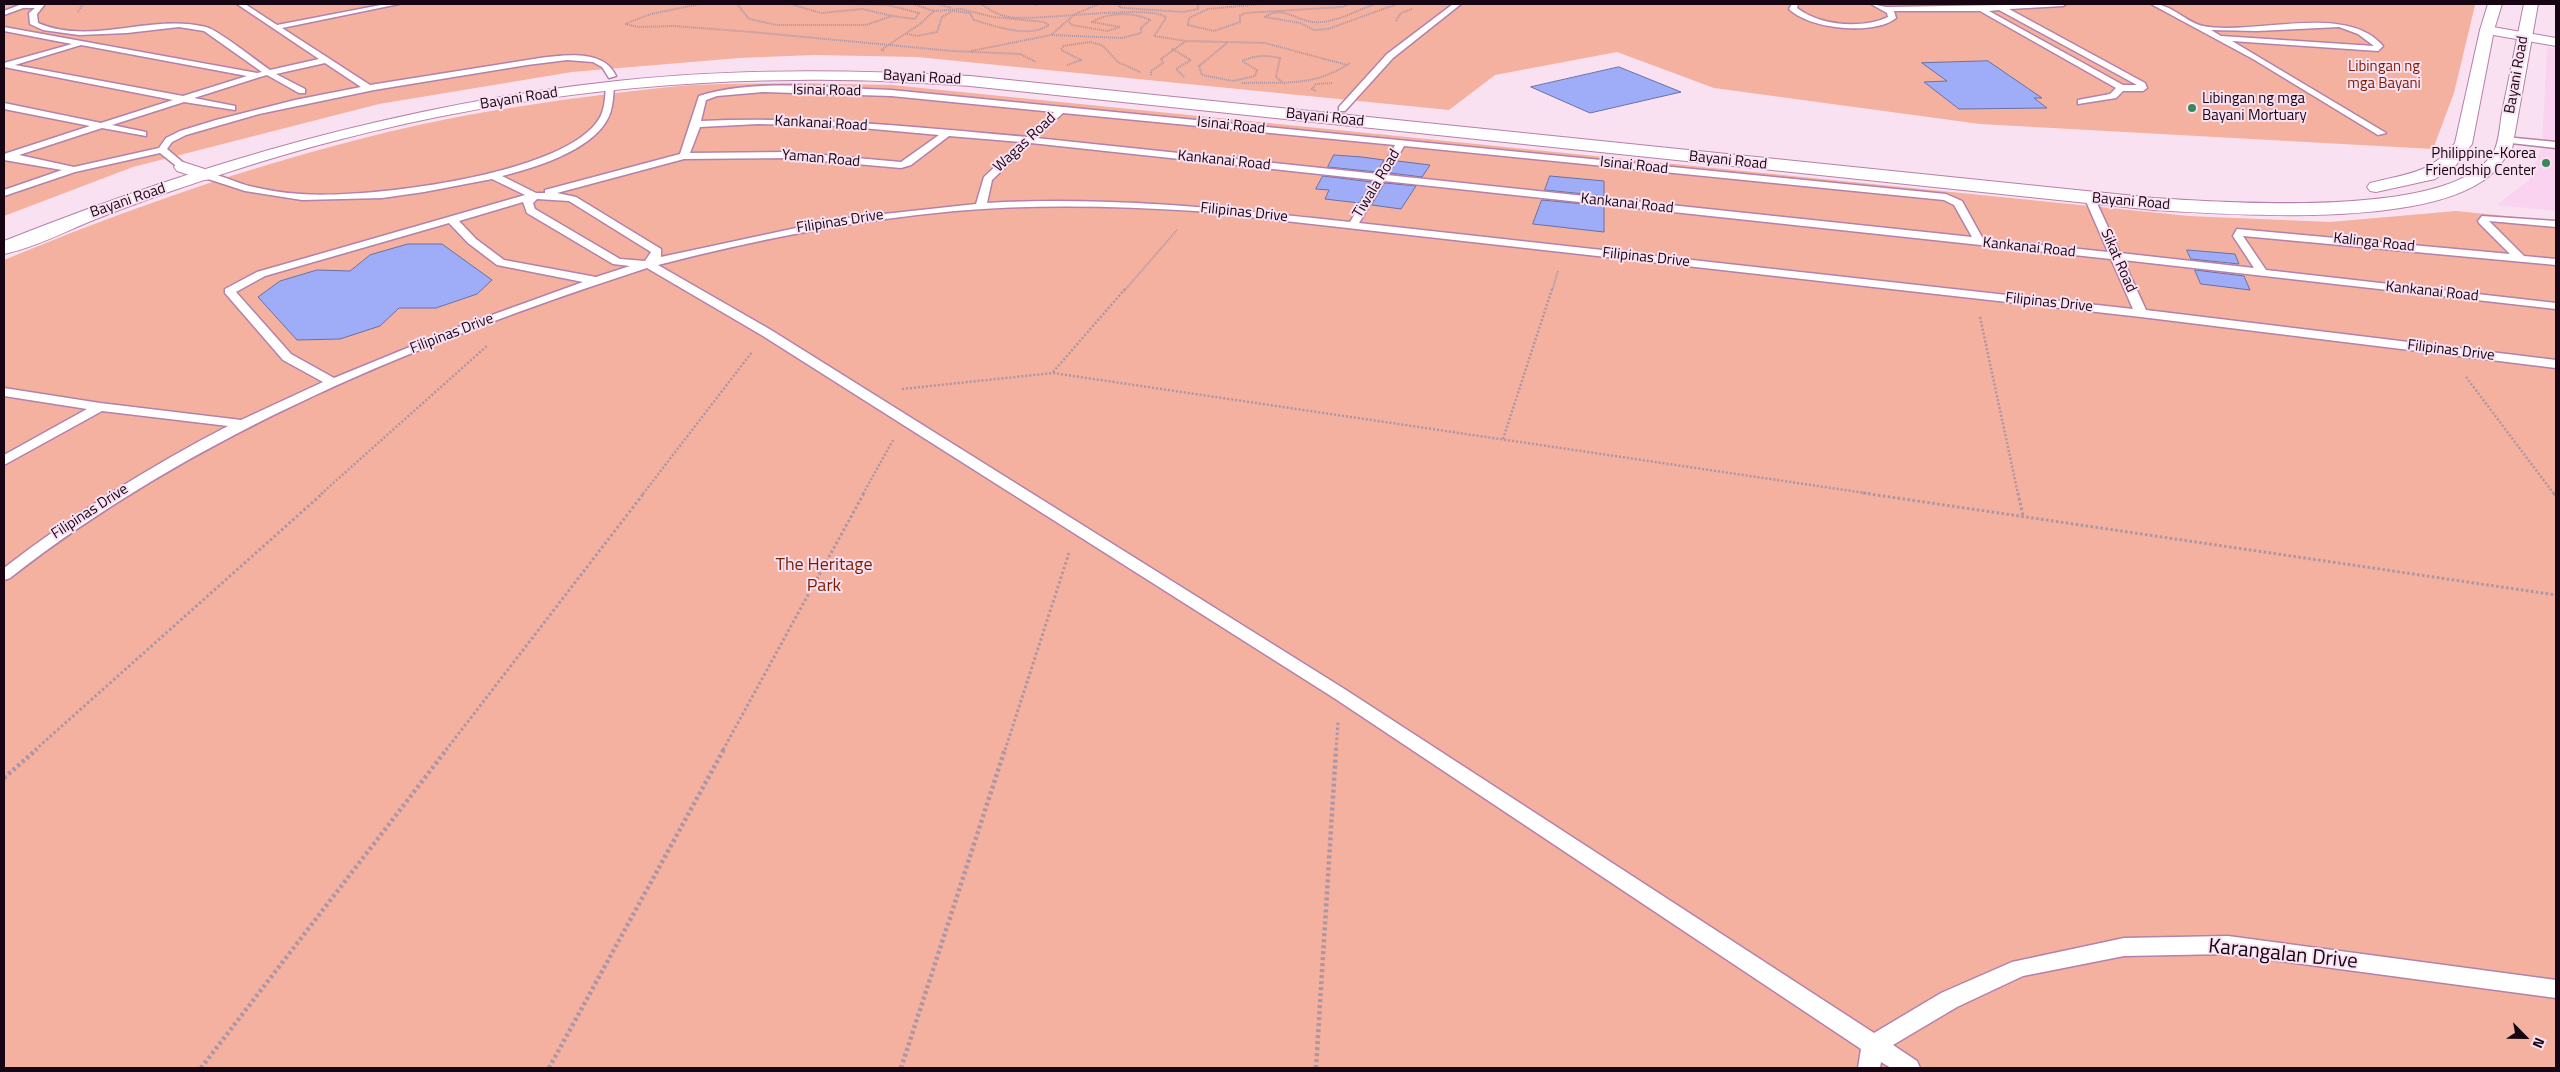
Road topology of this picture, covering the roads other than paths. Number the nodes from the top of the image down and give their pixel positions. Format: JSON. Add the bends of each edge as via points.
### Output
{"nodes":[{"id":1,"x":240,"y":4,"type":"edge"},
{"id":2,"x":396,"y":4,"type":"edge"},
{"id":3,"x":1457,"y":4,"type":"edge"},
{"id":4,"x":1795,"y":4,"type":"edge"},
{"id":5,"x":1874,"y":4,"type":"edge"},
{"id":6,"x":2063,"y":4,"type":"edge"},
{"id":7,"x":2155,"y":4,"type":"edge"},
{"id":8,"x":2495,"y":4,"type":"edge"},
{"id":9,"x":2530,"y":4,"type":"edge"},
{"id":10,"x":2001,"y":8,"type":"junction"},
{"id":11,"x":1887,"y":9,"type":"junction"},
{"id":12,"x":1981,"y":9,"type":"junction"},
{"id":13,"x":4,"y":12,"type":"edge"},
{"id":14,"x":276,"y":27,"type":"junction"},
{"id":15,"x":2202,"y":28,"type":"junction"},
{"id":16,"x":4,"y":29,"type":"edge"},
{"id":17,"x":2487,"y":30,"type":"junction"},
{"id":18,"x":58,"y":31,"type":"junction"},
{"id":19,"x":37,"y":36,"type":"junction"},
{"id":20,"x":2524,"y":36,"type":"junction"},
{"id":21,"x":2222,"y":38,"type":"junction"},
{"id":22,"x":2556,"y":42,"type":"edge"},
{"id":23,"x":80,"y":44,"type":"junction"},
{"id":24,"x":327,"y":60,"type":"junction"},
{"id":25,"x":4,"y":65,"type":"edge"},
{"id":26,"x":269,"y":73,"type":"junction"},
{"id":27,"x":258,"y":75,"type":"junction"},
{"id":28,"x":611,"y":81,"type":"junction"},
{"id":29,"x":2121,"y":88,"type":"junction"},
{"id":30,"x":370,"y":89,"type":"junction"},
{"id":31,"x":302,"y":91,"type":"dead end"},
{"id":32,"x":182,"y":100,"type":"junction"},
{"id":33,"x":2081,"y":102,"type":"dead end"},
{"id":34,"x":4,"y":106,"type":"edge"},
{"id":35,"x":232,"y":108,"type":"dead end"},
{"id":36,"x":1342,"y":109,"type":"junction"},
{"id":37,"x":1061,"y":110,"type":"junction"},
{"id":38,"x":696,"y":124,"type":"junction"},
{"id":39,"x":100,"y":126,"type":"junction"},
{"id":40,"x":946,"y":133,"type":"junction"},
{"id":41,"x":2381,"y":133,"type":"dead end"},
{"id":42,"x":143,"y":134,"type":"dead end"},
{"id":43,"x":1028,"y":140,"type":"junction"},
{"id":44,"x":2505,"y":140,"type":"junction"},
{"id":45,"x":1401,"y":143,"type":"junction"},
{"id":46,"x":2556,"y":144,"type":"edge"},
{"id":47,"x":162,"y":150,"type":"junction"},
{"id":48,"x":5,"y":156,"type":"edge"},
{"id":49,"x":684,"y":156,"type":"junction"},
{"id":50,"x":183,"y":166,"type":"junction"},
{"id":51,"x":72,"y":170,"type":"junction"},
{"id":52,"x":205,"y":175,"type":"junction"},
{"id":53,"x":492,"y":175,"type":"junction"},
{"id":54,"x":1381,"y":177,"type":"junction"},
{"id":55,"x":4,"y":193,"type":"edge"},
{"id":56,"x":534,"y":196,"type":"junction"},
{"id":57,"x":2089,"y":198,"type":"junction"},
{"id":58,"x":981,"y":205,"type":"junction"},
{"id":59,"x":452,"y":220,"type":"junction"},
{"id":60,"x":2556,"y":224,"type":"edge"},
{"id":61,"x":1353,"y":225,"type":"junction"},
{"id":62,"x":4,"y":231,"type":"edge"},
{"id":63,"x":1980,"y":243,"type":"junction"},
{"id":64,"x":4,"y":248,"type":"edge"},
{"id":65,"x":2116,"y":256,"type":"junction"},
{"id":66,"x":2520,"y":258,"type":"junction"},
{"id":67,"x":2556,"y":262,"type":"edge"},
{"id":68,"x":648,"y":264,"type":"junction"},
{"id":69,"x":2263,"y":273,"type":"junction"},
{"id":70,"x":599,"y":281,"type":"junction"},
{"id":71,"x":2556,"y":306,"type":"edge"},
{"id":72,"x":2141,"y":314,"type":"junction"},
{"id":73,"x":2556,"y":364,"type":"edge"},
{"id":74,"x":332,"y":382,"type":"junction"},
{"id":75,"x":4,"y":392,"type":"edge"},
{"id":76,"x":100,"y":407,"type":"junction"},
{"id":77,"x":242,"y":424,"type":"junction"},
{"id":78,"x":4,"y":461,"type":"edge"},
{"id":79,"x":4,"y":575,"type":"edge"},
{"id":80,"x":2556,"y":989,"type":"edge"},
{"id":81,"x":1873,"y":1045,"type":"junction"},
{"id":82,"x":1869,"y":1068,"type":"edge"},
{"id":83,"x":1909,"y":1068,"type":"edge"}],
"edges":[{"from":1,"to":14,"type":"lane"},
{"from":2,"to":14,"type":"lane"},
{"from":3,"to":36,"type":"lane","via":[[1390,56]]},
{"from":4,"to":11,"type":"lane","via":[[1796,12],[1809,18],[1852,25],[1888,20],[1893,15]]},
{"from":5,"to":11,"type":"lane"},
{"from":6,"to":10,"type":"lane"},
{"from":7,"to":15,"type":"lane"},
{"from":8,"to":17,"type":"main road","name":"Bayani Road"},
{"from":9,"to":20,"type":"main road","name":"Bayani Road"},
{"from":10,"to":12,"type":"lane"},
{"from":10,"to":29,"type":"lane","via":[[2134,80],[2143,88]]},
{"from":11,"to":12,"type":"lane"},
{"from":12,"to":29,"type":"lane"},
{"from":13,"to":18,"type":"lane","via":[[22,6],[42,6],[33,13],[34,24]]},
{"from":14,"to":24,"type":"lane"},
{"from":15,"to":21,"type":"lane"},
{"from":15,"to":21,"type":"lane","via":[[2339,25],[2352,28],[2379,46],[2347,48]]},
{"from":16,"to":19,"type":"lane"},
{"from":17,"to":20,"type":"main road"},
{"from":17,"to":57,"type":"main road","name":"Bayani Road","via":[[2463,144],[2450,161],[2429,175],[2352,192]]},
{"from":18,"to":19,"type":"lane"},
{"from":18,"to":26,"type":"lane","via":[[108,32],[179,24],[206,29]]},
{"from":19,"to":23,"type":"lane"},
{"from":20,"to":22,"type":"main road"},
{"from":20,"to":44,"type":"main road","name":"Bayani Road"},
{"from":21,"to":41,"type":"lane"},
{"from":23,"to":25,"type":"lane"},
{"from":23,"to":27,"type":"lane"},
{"from":24,"to":26,"type":"lane"},
{"from":24,"to":30,"type":"lane"},
{"from":25,"to":32,"type":"lane"},
{"from":26,"to":27,"type":"lane"},
{"from":26,"to":31,"type":"lane"},
{"from":27,"to":32,"type":"lane"},
{"from":28,"to":30,"type":"lane","via":[[608,67],[596,60],[561,59]]},
{"from":28,"to":36,"type":"main road","name":"Bayani Road","via":[[740,66],[925,67]]},
{"from":28,"to":50,"type":"main road","name":"Bayani Road","via":[[461,99],[380,115]]},
{"from":28,"to":52,"type":"main road","name":"Bayani Road","via":[[393,122],[274,152]]},
{"from":28,"to":53,"type":"lane","via":[[608,110],[601,123],[587,135],[564,150],[534,163]]},
{"from":28,"to":57,"type":"main road","name":"Bayani Road","via":[[797,75],[962,80]]},
{"from":29,"to":33,"type":"lane","via":[[2113,96]]},
{"from":30,"to":47,"type":"lane","via":[[203,126],[169,140]]},
{"from":32,"to":35,"type":"lane"},
{"from":32,"to":39,"type":"lane"},
{"from":34,"to":39,"type":"lane"},
{"from":36,"to":57,"type":"main road","name":"Bayani Road"},
{"from":37,"to":38,"type":"lane","name":"Isinai Road","via":[[891,93],[722,91],[702,98]]},
{"from":37,"to":43,"type":"lane","name":"Wagas Road"},
{"from":37,"to":45,"type":"lane","name":"Isinai Road"},
{"from":38,"to":40,"type":"lane","name":"Kankanai Road","via":[[804,121]]},
{"from":38,"to":49,"type":"lane","name":"Isinai Road"},
{"from":39,"to":42,"type":"lane"},
{"from":39,"to":48,"type":"lane"},
{"from":40,"to":43,"type":"lane","name":"Kankanai Road"},
{"from":40,"to":49,"type":"lane","name":"Yaman Road","via":[[901,165],[789,155]]},
{"from":43,"to":54,"type":"lane","name":"Kankanai Road"},
{"from":43,"to":58,"type":"lane","name":"Wagas Road","via":[[987,179]]},
{"from":44,"to":46,"type":"lane"},
{"from":44,"to":57,"type":"main road","name":"Bayani Road","via":[[2503,149],[2489,169],[2466,184],[2434,195],[2378,205],[2225,208]]},
{"from":45,"to":54,"type":"lane","name":"Tiwala Road"},
{"from":45,"to":63,"type":"lane","name":"Isinai Road","via":[[1946,197],[1958,203]]},
{"from":47,"to":50,"type":"lane"},
{"from":47,"to":51,"type":"lane"},
{"from":48,"to":51,"type":"lane"},
{"from":49,"to":56,"type":"lane"},
{"from":50,"to":52,"type":"main road"},
{"from":50,"to":62,"type":"main road","name":"Bayani Road"},
{"from":51,"to":55,"type":"lane"},
{"from":52,"to":53,"type":"lane","via":[[252,190],[316,198],[411,192]]},
{"from":52,"to":64,"type":"main road","name":"Bayani Road","via":[[122,202]]},
{"from":53,"to":56,"type":"lane"},
{"from":54,"to":61,"type":"lane","name":"Tiwala Road"},
{"from":54,"to":63,"type":"lane","name":"Kankanai Road"},
{"from":56,"to":59,"type":"lane"},
{"from":56,"to":68,"type":"lane","via":[[528,203],[531,211],[601,253],[617,262]]},
{"from":56,"to":68,"type":"lane","via":[[572,199],[657,251],[656,257]]},
{"from":57,"to":65,"type":"lane","name":"Sikat Road"},
{"from":58,"to":61,"type":"lane","name":"Filipinas Drive","via":[[1084,202],[1196,208]]},
{"from":58,"to":68,"type":"lane","name":"Filipinas Drive","via":[[859,218],[764,236]]},
{"from":59,"to":70,"type":"lane","via":[[501,264]]},
{"from":59,"to":74,"type":"lane","via":[[261,274],[229,291],[287,357]]},
{"from":60,"to":66,"type":"lane","via":[[2486,218],[2482,221]]},
{"from":61,"to":72,"type":"lane","name":"Filipinas Drive"},
{"from":63,"to":65,"type":"lane","name":"Kankanai Road"},
{"from":65,"to":69,"type":"lane","name":"Kankanai Road"},
{"from":65,"to":72,"type":"lane","name":"Sikat Road"},
{"from":66,"to":67,"type":"lane","name":"Kalinga Road"},
{"from":66,"to":69,"type":"lane","name":"Kalinga Road","via":[[2241,231],[2238,236]]},
{"from":68,"to":70,"type":"lane","name":"Filipinas Drive"},
{"from":68,"to":81,"type":"lane","via":[[766,333],[1340,694]]},
{"from":69,"to":71,"type":"lane","name":"Kankanai Road"},
{"from":70,"to":74,"type":"lane","name":"Filipinas Drive","via":[[432,341]]},
{"from":72,"to":73,"type":"lane","name":"Filipinas Drive"},
{"from":74,"to":77,"type":"lane","name":"Filipinas Drive"},
{"from":75,"to":76,"type":"lane"},
{"from":76,"to":77,"type":"lane"},
{"from":76,"to":78,"type":"lane"},
{"from":77,"to":79,"type":"lane","name":"Filipinas Drive","via":[[150,473],[47,540]]},
{"from":80,"to":81,"type":"lane","name":"Karangalan Drive","via":[[2228,945],[2124,947],[2020,968],[1949,1000]]},
{"from":81,"to":82,"type":"lane"},
{"from":81,"to":83,"type":"lane"}]}
